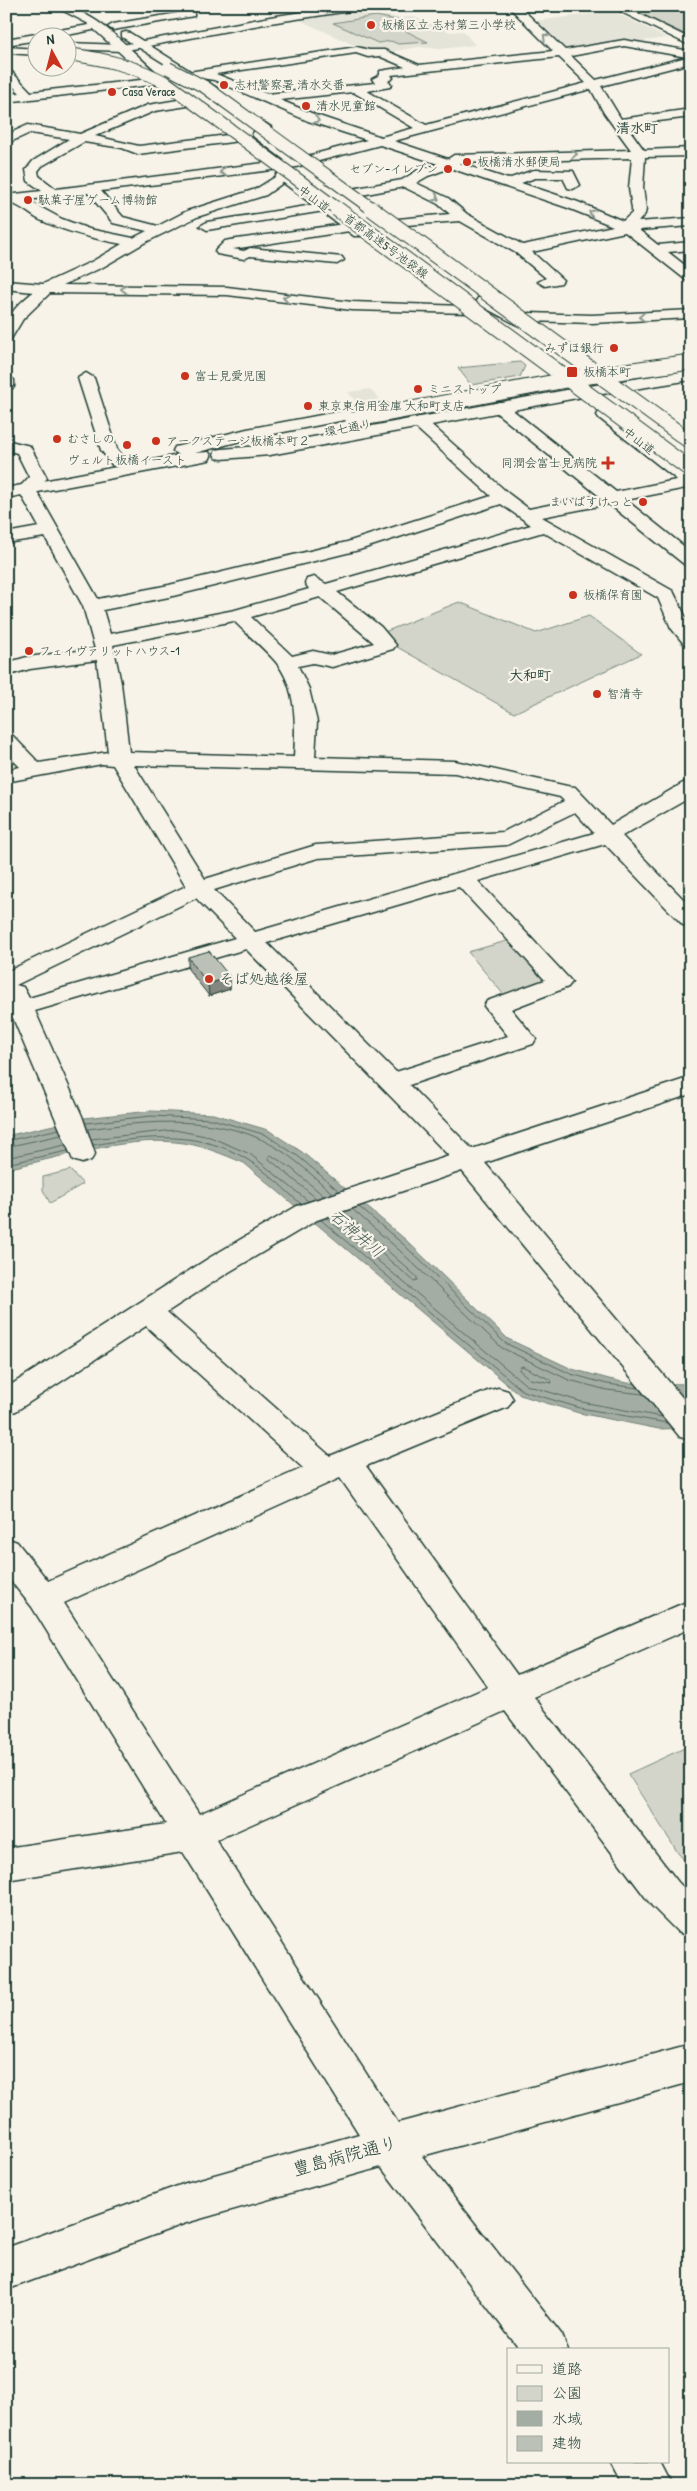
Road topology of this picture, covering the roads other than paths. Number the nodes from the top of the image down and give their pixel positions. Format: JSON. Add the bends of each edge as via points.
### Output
{"nodes":[{"id":1,"x":59,"y":6,"type":"edge"},
{"id":2,"x":76,"y":6,"type":"edge"},
{"id":3,"x":179,"y":6,"type":"edge"},
{"id":4,"x":363,"y":6,"type":"edge"},
{"id":5,"x":513,"y":6,"type":"edge"},
{"id":6,"x":614,"y":6,"type":"edge"},
{"id":7,"x":315,"y":10,"type":"edge"},
{"id":8,"x":270,"y":20,"type":"junction"},
{"id":9,"x":198,"y":22,"type":"junction"},
{"id":10,"x":98,"y":27,"type":"junction"},
{"id":11,"x":113,"y":27,"type":"junction"},
{"id":12,"x":286,"y":28,"type":"dead end"},
{"id":13,"x":218,"y":42,"type":"dead end"},
{"id":14,"x":691,"y":42,"type":"edge"},
{"id":15,"x":6,"y":44,"type":"edge"},
{"id":16,"x":28,"y":45,"type":"edge"},
{"id":17,"x":140,"y":45,"type":"junction"},
{"id":18,"x":318,"y":45,"type":"dead end"},
{"id":19,"x":78,"y":47,"type":"edge"},
{"id":20,"x":122,"y":48,"type":"junction"},
{"id":21,"x":78,"y":49,"type":"edge"},
{"id":22,"x":6,"y":51,"type":"edge"},
{"id":23,"x":28,"y":52,"type":"edge"},
{"id":24,"x":334,"y":53,"type":"junction"},
{"id":25,"x":562,"y":53,"type":"junction"},
{"id":26,"x":691,"y":54,"type":"edge"},
{"id":27,"x":242,"y":55,"type":"dead end"},
{"id":28,"x":78,"y":57,"type":"edge"},
{"id":29,"x":691,"y":59,"type":"edge"},
{"id":30,"x":286,"y":61,"type":"junction"},
{"id":31,"x":678,"y":62,"type":"junction"},
{"id":32,"x":258,"y":64,"type":"junction"},
{"id":33,"x":691,"y":66,"type":"edge"},
{"id":34,"x":417,"y":68,"type":"junction"},
{"id":35,"x":6,"y":72,"type":"edge"},
{"id":36,"x":300,"y":72,"type":"dead end"},
{"id":37,"x":192,"y":74,"type":"junction"},
{"id":38,"x":160,"y":81,"type":"junction"},
{"id":39,"x":313,"y":82,"type":"dead end"},
{"id":40,"x":593,"y":84,"type":"junction"},
{"id":41,"x":120,"y":86,"type":"junction"},
{"id":42,"x":356,"y":89,"type":"junction"},
{"id":43,"x":326,"y":91,"type":"junction"},
{"id":44,"x":29,"y":96,"type":"junction"},
{"id":45,"x":6,"y":98,"type":"edge"},
{"id":46,"x":263,"y":98,"type":"junction"},
{"id":47,"x":190,"y":102,"type":"junction"},
{"id":48,"x":152,"y":108,"type":"junction"},
{"id":49,"x":691,"y":113,"type":"edge"},
{"id":50,"x":244,"y":117,"type":"junction"},
{"id":51,"x":617,"y":123,"type":"junction"},
{"id":52,"x":265,"y":127,"type":"junction"},
{"id":53,"x":424,"y":129,"type":"junction"},
{"id":54,"x":84,"y":137,"type":"junction"},
{"id":55,"x":236,"y":138,"type":"junction"},
{"id":56,"x":6,"y":140,"type":"edge"},
{"id":57,"x":380,"y":141,"type":"junction"},
{"id":58,"x":639,"y":152,"type":"junction"},
{"id":59,"x":691,"y":152,"type":"edge"},
{"id":60,"x":310,"y":160,"type":"junction"},
{"id":61,"x":438,"y":160,"type":"junction"},
{"id":62,"x":294,"y":163,"type":"junction"},
{"id":63,"x":451,"y":164,"type":"junction"},
{"id":64,"x":271,"y":167,"type":"junction"},
{"id":65,"x":639,"y":167,"type":"junction"},
{"id":66,"x":567,"y":168,"type":"dead end"},
{"id":67,"x":285,"y":177,"type":"junction"},
{"id":68,"x":406,"y":183,"type":"junction"},
{"id":69,"x":509,"y":183,"type":"junction"},
{"id":70,"x":573,"y":185,"type":"dead end"},
{"id":71,"x":90,"y":187,"type":"junction"},
{"id":72,"x":52,"y":192,"type":"junction"},
{"id":73,"x":356,"y":192,"type":"junction"},
{"id":74,"x":10,"y":199,"type":"edge"},
{"id":75,"x":323,"y":206,"type":"junction"},
{"id":76,"x":192,"y":214,"type":"junction"},
{"id":77,"x":462,"y":217,"type":"junction"},
{"id":78,"x":691,"y":222,"type":"edge"},
{"id":79,"x":398,"y":223,"type":"junction"},
{"id":80,"x":207,"y":226,"type":"junction"},
{"id":81,"x":351,"y":227,"type":"junction"},
{"id":82,"x":628,"y":228,"type":"junction"},
{"id":83,"x":160,"y":230,"type":"junction"},
{"id":84,"x":319,"y":232,"type":"junction"},
{"id":85,"x":134,"y":242,"type":"junction"},
{"id":86,"x":230,"y":244,"type":"junction"},
{"id":87,"x":691,"y":246,"type":"edge"},
{"id":88,"x":655,"y":249,"type":"junction"},
{"id":89,"x":335,"y":250,"type":"junction"},
{"id":90,"x":521,"y":250,"type":"junction"},
{"id":91,"x":93,"y":251,"type":"dead end"},
{"id":92,"x":112,"y":255,"type":"junction"},
{"id":93,"x":244,"y":255,"type":"junction"},
{"id":94,"x":329,"y":274,"type":"dead end"},
{"id":95,"x":691,"y":277,"type":"edge"},
{"id":96,"x":545,"y":282,"type":"dead end"},
{"id":97,"x":6,"y":285,"type":"edge"},
{"id":98,"x":322,"y":288,"type":"dead end"},
{"id":99,"x":45,"y":289,"type":"junction"},
{"id":100,"x":218,"y":290,"type":"junction"},
{"id":101,"x":309,"y":301,"type":"junction"},
{"id":102,"x":463,"y":310,"type":"junction"},
{"id":103,"x":691,"y":314,"type":"edge"},
{"id":104,"x":529,"y":317,"type":"junction"},
{"id":105,"x":6,"y":336,"type":"edge"},
{"id":106,"x":566,"y":345,"type":"junction"},
{"id":107,"x":524,"y":354,"type":"junction"},
{"id":108,"x":691,"y":356,"type":"edge"},
{"id":109,"x":691,"y":362,"type":"edge"},
{"id":110,"x":691,"y":368,"type":"edge"},
{"id":111,"x":598,"y":369,"type":"junction"},
{"id":112,"x":691,"y":375,"type":"edge"},
{"id":113,"x":555,"y":376,"type":"junction"},
{"id":114,"x":86,"y":378,"type":"dead end"},
{"id":115,"x":6,"y":380,"type":"edge"},
{"id":116,"x":621,"y":385,"type":"junction"},
{"id":117,"x":6,"y":388,"type":"edge"},
{"id":118,"x":577,"y":393,"type":"junction"},
{"id":119,"x":498,"y":407,"type":"junction"},
{"id":120,"x":667,"y":420,"type":"junction"},
{"id":121,"x":418,"y":422,"type":"junction"},
{"id":122,"x":356,"y":423,"type":"junction"},
{"id":123,"x":691,"y":438,"type":"edge"},
{"id":124,"x":691,"y":443,"type":"edge"},
{"id":125,"x":6,"y":445,"type":"edge"},
{"id":126,"x":181,"y":451,"type":"junction"},
{"id":127,"x":213,"y":454,"type":"junction"},
{"id":128,"x":118,"y":462,"type":"junction"},
{"id":129,"x":691,"y":470,"type":"edge"},
{"id":130,"x":691,"y":482,"type":"edge"},
{"id":131,"x":19,"y":486,"type":"edge"},
{"id":132,"x":611,"y":497,"type":"junction"},
{"id":133,"x":503,"y":498,"type":"junction"},
{"id":134,"x":526,"y":515,"type":"junction"},
{"id":135,"x":546,"y":526,"type":"junction"},
{"id":136,"x":50,"y":531,"type":"junction"},
{"id":137,"x":6,"y":538,"type":"edge"},
{"id":138,"x":691,"y":561,"type":"edge"},
{"id":139,"x":287,"y":562,"type":"junction"},
{"id":140,"x":324,"y":591,"type":"junction"},
{"id":141,"x":92,"y":606,"type":"junction"},
{"id":142,"x":238,"y":615,"type":"junction"},
{"id":143,"x":689,"y":635,"type":"edge"},
{"id":144,"x":105,"y":647,"type":"junction"},
{"id":145,"x":287,"y":663,"type":"junction"},
{"id":146,"x":6,"y":670,"type":"edge"},
{"id":147,"x":6,"y":740,"type":"edge"},
{"id":148,"x":119,"y":758,"type":"junction"},
{"id":149,"x":304,"y":762,"type":"junction"},
{"id":150,"x":34,"y":770,"type":"junction"},
{"id":151,"x":6,"y":776,"type":"edge"},
{"id":152,"x":691,"y":788,"type":"edge"},
{"id":153,"x":576,"y":803,"type":"junction"},
{"id":154,"x":607,"y":836,"type":"junction"},
{"id":155,"x":462,"y":878,"type":"junction"},
{"id":156,"x":199,"y":888,"type":"junction"},
{"id":157,"x":691,"y":920,"type":"edge"},
{"id":158,"x":252,"y":940,"type":"junction"},
{"id":159,"x":7,"y":978,"type":"edge"},
{"id":160,"x":13,"y":1010,"type":"edge"},
{"id":161,"x":392,"y":1082,"type":"junction"},
{"id":162,"x":691,"y":1085,"type":"edge"},
{"id":163,"x":82,"y":1154,"type":"dead end"},
{"id":164,"x":468,"y":1160,"type":"junction"},
{"id":165,"x":148,"y":1312,"type":"junction"},
{"id":166,"x":498,"y":1399,"type":"dead end"},
{"id":167,"x":6,"y":1403,"type":"edge"},
{"id":168,"x":691,"y":1429,"type":"edge"},
{"id":169,"x":336,"y":1466,"type":"junction"},
{"id":170,"x":6,"y":1551,"type":"edge"},
{"id":171,"x":43,"y":1598,"type":"junction"},
{"id":172,"x":691,"y":1614,"type":"edge"},
{"id":173,"x":512,"y":1694,"type":"junction"},
{"id":174,"x":191,"y":1834,"type":"junction"},
{"id":175,"x":6,"y":1864,"type":"edge"},
{"id":176,"x":691,"y":1920,"type":"edge"},
{"id":177,"x":691,"y":2062,"type":"edge"},
{"id":178,"x":388,"y":2144,"type":"junction"},
{"id":179,"x":6,"y":2269,"type":"edge"},
{"id":180,"x":545,"y":2348,"type":"edge"},
{"id":181,"x":634,"y":2464,"type":"edge"},
{"id":182,"x":650,"y":2485,"type":"edge"}],
"edges":[{"from":1,"to":10,"type":"main road","name":"中山道"},
{"from":2,"to":11,"type":"main road","name":"中山道"},
{"from":3,"to":9,"type":"main road"},
{"from":4,"to":7,"type":"main road"},
{"from":25,"to":5,"type":"main road","one_way":true},
{"from":6,"to":14,"type":"main road"},
{"from":7,"to":8,"type":"main road"},
{"from":8,"to":9,"type":"main road","via":[[218,30]]},
{"from":8,"to":12,"type":"main road"},
{"from":9,"to":11,"type":"main road"},
{"from":9,"to":13,"type":"main road"},
{"from":9,"to":17,"type":"main road"},
{"from":10,"to":15,"type":"main road"},
{"from":10,"to":20,"type":"main road","name":"中山道"},
{"from":11,"to":17,"type":"main road","name":"中山道"},
{"from":15,"to":16,"type":"main road"},
{"from":17,"to":20,"type":"main road"},
{"from":17,"to":37,"type":"main road","name":"中山道"},
{"from":18,"to":24,"type":"main road"},
{"from":19,"to":20,"type":"main road"},
{"from":20,"to":38,"type":"main road","name":"中山道"},
{"from":21,"to":50,"type":"main road","name":"首都高速5号池袋線","bridge":true,"via":[[169,68],[205,87]]},
{"from":22,"to":23,"type":"main road"},
{"from":24,"to":30,"type":"main road"},
{"from":24,"to":34,"type":"main road","via":[[356,50],[368,54],[380,52]]},
{"from":25,"to":26,"type":"main road","via":[[624,43]]},
{"from":25,"to":34,"type":"main road"},
{"from":25,"to":40,"type":"main road"},
{"from":27,"to":32,"type":"main road"},
{"from":28,"to":38,"type":"main road","name":"首都高速5号池袋線","bridge":true,"via":[[124,64]]},
{"from":29,"to":31,"type":"main road"},
{"from":30,"to":32,"type":"main road"},
{"from":30,"to":36,"type":"main road"},
{"from":31,"to":33,"type":"main road"},
{"from":31,"to":40,"type":"main road"},
{"from":32,"to":37,"type":"main road"},
{"from":34,"to":42,"type":"main road","via":[[384,74],[387,78],[378,79],[386,85]]},
{"from":35,"to":44,"type":"main road"},
{"from":37,"to":46,"type":"main road","via":[[216,77]]},
{"from":37,"to":52,"type":"main road","name":"中山道"},
{"from":38,"to":41,"type":"main road"},
{"from":38,"to":47,"type":"main road","name":"中山道"},
{"from":38,"to":107,"type":"main road","bridge":true,"via":[[519,347]]},
{"from":38,"to":129,"type":"main road","name":"首都高速5号池袋線","bridge":true},
{"from":39,"to":43,"type":"main road"},
{"from":40,"to":51,"type":"main road"},
{"from":40,"to":53,"type":"main road"},
{"from":41,"to":44,"type":"main road"},
{"from":41,"to":48,"type":"main road"},
{"from":42,"to":43,"type":"main road"},
{"from":42,"to":53,"type":"main road"},
{"from":43,"to":46,"type":"main road"},
{"from":44,"to":45,"type":"main road"},
{"from":46,"to":57,"type":"main road","one_way":true,"via":[[304,116]]},
{"from":47,"to":48,"type":"main road"},
{"from":47,"to":55,"type":"main road","name":"中山道"},
{"from":48,"to":54,"type":"main road"},
{"from":49,"to":51,"type":"main road"},
{"from":50,"to":106,"type":"main road","via":[[244,126],[483,301]]},
{"from":50,"to":124,"type":"main road","name":"首都高速5号池袋線","bridge":true},
{"from":51,"to":58,"type":"main road"},
{"from":52,"to":60,"type":"main road","name":"中山道"},
{"from":52,"to":62,"type":"main road","via":[[258,134]]},
{"from":53,"to":57,"type":"main road"},
{"from":54,"to":55,"type":"main road","via":[[138,150]]},
{"from":54,"to":56,"type":"main road","via":[[28,129]]},
{"from":54,"to":72,"type":"main road","via":[[32,170],[33,178]]},
{"from":55,"to":64,"type":"main road","name":"中山道"},
{"from":57,"to":60,"type":"main road"},
{"from":57,"to":61,"type":"main road"},
{"from":58,"to":59,"type":"main road"},
{"from":61,"to":58,"type":"main road","one_way":true},
{"from":58,"to":65,"type":"main road"},
{"from":60,"to":62,"type":"main road"},
{"from":60,"to":73,"type":"main road","name":"中山道"},
{"from":61,"to":63,"type":"main road"},
{"from":62,"to":64,"type":"main road"},
{"from":62,"to":75,"type":"main road","via":[[294,167],[330,194]]},
{"from":63,"to":68,"type":"main road","via":[[423,173]]},
{"from":63,"to":69,"type":"main road"},
{"from":64,"to":67,"type":"main road","name":"中山道"},
{"from":64,"to":71,"type":"main road","one_way":true},
{"from":65,"to":66,"type":"main road"},
{"from":65,"to":82,"type":"main road","via":[[636,188],[639,209],[626,225]]},
{"from":67,"to":75,"type":"main road","name":"中山道"},
{"from":67,"to":76,"type":"main road","via":[[261,192]]},
{"from":68,"to":73,"type":"main road"},
{"from":68,"to":77,"type":"main road","one_way":true,"via":[[443,201]]},
{"from":69,"to":70,"type":"main road","via":[[534,174],[568,174]]},
{"from":82,"to":69,"type":"main road","one_way":true},
{"from":71,"to":72,"type":"main road"},
{"from":71,"to":83,"type":"main road","via":[[118,220]]},
{"from":72,"to":74,"type":"main road"},
{"from":73,"to":79,"type":"main road","name":"中山道"},
{"from":74,"to":85,"type":"main road","via":[[62,226]]},
{"from":75,"to":80,"type":"main road"},
{"from":75,"to":81,"type":"main road","name":"中山道"},
{"from":76,"to":80,"type":"main road"},
{"from":76,"to":83,"type":"main road"},
{"from":77,"to":79,"type":"main road"},
{"from":77,"to":90,"type":"main road"},
{"from":78,"to":82,"type":"main road","via":[[663,222]]},
{"from":79,"to":104,"type":"main road","name":"中山道"},
{"from":80,"to":86,"type":"main road"},
{"from":81,"to":84,"type":"main road"},
{"from":81,"to":102,"type":"main road","name":"中山道"},
{"from":82,"to":88,"type":"main road"},
{"from":82,"to":90,"type":"main road"},
{"from":83,"to":85,"type":"main road"},
{"from":84,"to":86,"type":"main road"},
{"from":84,"to":89,"type":"main road"},
{"from":85,"to":92,"type":"main road"},
{"from":86,"to":93,"type":"main road","via":[[222,252]]},
{"from":87,"to":88,"type":"main road"},
{"from":88,"to":95,"type":"main road"},
{"from":89,"to":93,"type":"main road","via":[[248,252]]},
{"from":89,"to":94,"type":"main road"},
{"from":90,"to":96,"type":"main road","via":[[556,280]]},
{"from":91,"to":92,"type":"main road"},
{"from":92,"to":99,"type":"main road"},
{"from":93,"to":100,"type":"main road"},
{"from":97,"to":99,"type":"main road"},
{"from":98,"to":101,"type":"main road"},
{"from":100,"to":99,"type":"main road","one_way":true},
{"from":99,"to":105,"type":"main road","via":[[17,317]]},
{"from":101,"to":100,"type":"main road","one_way":true},
{"from":101,"to":102,"type":"main road"},
{"from":102,"to":107,"type":"main road","name":"中山道"},
{"from":103,"to":104,"type":"main road","one_way":true,"via":[[592,319]]},
{"from":104,"to":106,"type":"main road","name":"中山道"},
{"from":106,"to":111,"type":"main road","name":"中山道"},
{"from":107,"to":113,"type":"main road","name":"中山道"},
{"from":108,"to":111,"type":"main road"},
{"from":109,"to":122,"type":"main road","name":"環七通り","bridge":true,"via":[[582,377]]},
{"from":110,"to":122,"type":"main road","name":"環七通り","bridge":true},
{"from":111,"to":113,"type":"main road"},
{"from":111,"to":116,"type":"main road","name":"中山道"},
{"from":112,"to":116,"type":"main road"},
{"from":113,"to":118,"type":"main road","name":"中山道"},
{"from":113,"to":126,"type":"main road","via":[[269,429]]},
{"from":114,"to":128,"type":"main road","via":[[109,450]]},
{"from":115,"to":117,"type":"main road"},
{"from":116,"to":118,"type":"main road"},
{"from":116,"to":120,"type":"main road","name":"中山道"},
{"from":118,"to":119,"type":"main road"},
{"from":118,"to":130,"type":"main road","name":"中山道"},
{"from":119,"to":121,"type":"main road"},
{"from":119,"to":132,"type":"main road"},
{"from":120,"to":123,"type":"main road","name":"中山道"},
{"from":120,"to":124,"type":"main road"},
{"from":121,"to":127,"type":"main road","via":[[270,450]]},
{"from":121,"to":133,"type":"main road"},
{"from":122,"to":126,"type":"main road","name":"環七通り"},
{"from":122,"to":127,"type":"main road","name":"環七通り"},
{"from":125,"to":131,"type":"main road","via":[[24,450]]},
{"from":126,"to":128,"type":"main road","name":"環七通り"},
{"from":127,"to":131,"type":"main road","name":"環七通り"},
{"from":128,"to":131,"type":"main road","name":"環七通り"},
{"from":130,"to":132,"type":"main road"},
{"from":131,"to":136,"type":"main road"},
{"from":132,"to":134,"type":"main road"},
{"from":132,"to":138,"type":"main road"},
{"from":133,"to":134,"type":"main road"},
{"from":133,"to":139,"type":"main road","via":[[353,546]]},
{"from":134,"to":135,"type":"main road"},
{"from":135,"to":140,"type":"main road"},
{"from":135,"to":143,"type":"main road","via":[[666,595]]},
{"from":136,"to":137,"type":"main road"},
{"from":136,"to":141,"type":"main road"},
{"from":139,"to":140,"type":"main road"},
{"from":139,"to":141,"type":"main road"},
{"from":140,"to":142,"type":"main road"},
{"from":140,"to":145,"type":"main road","via":[[374,631],[386,645],[332,661],[313,657]]},
{"from":141,"to":144,"type":"main road"},
{"from":142,"to":144,"type":"main road"},
{"from":142,"to":145,"type":"main road"},
{"from":144,"to":146,"type":"main road"},
{"from":144,"to":148,"type":"main road"},
{"from":145,"to":149,"type":"main road","via":[[302,698],[307,722]]},
{"from":147,"to":150,"type":"main road"},
{"from":148,"to":149,"type":"main road"},
{"from":148,"to":150,"type":"main road"},
{"from":148,"to":156,"type":"main road"},
{"from":149,"to":153,"type":"main road","via":[[455,767],[567,792]]},
{"from":150,"to":151,"type":"main road"},
{"from":152,"to":154,"type":"main road"},
{"from":153,"to":154,"type":"main road"},
{"from":153,"to":156,"type":"main road","via":[[507,838],[316,852]]},
{"from":154,"to":155,"type":"main road"},
{"from":154,"to":157,"type":"main road"},
{"from":155,"to":158,"type":"main road"},
{"from":155,"to":161,"type":"main road","via":[[560,982],[496,1006],[524,1039]]},
{"from":156,"to":158,"type":"main road"},
{"from":156,"to":159,"type":"main road"},
{"from":158,"to":160,"type":"main road"},
{"from":158,"to":161,"type":"main road"},
{"from":159,"to":160,"type":"main road"},
{"from":160,"to":163,"type":"main road","via":[[69,1116]]},
{"from":161,"to":164,"type":"main road"},
{"from":162,"to":164,"type":"main road"},
{"from":164,"to":165,"type":"main road","via":[[307,1214]]},
{"from":164,"to":168,"type":"main road"},
{"from":165,"to":167,"type":"main road"},
{"from":165,"to":169,"type":"main road"},
{"from":166,"to":169,"type":"main road"},
{"from":169,"to":171,"type":"main road"},
{"from":169,"to":173,"type":"main road"},
{"from":170,"to":171,"type":"main road"},
{"from":171,"to":174,"type":"main road"},
{"from":172,"to":173,"type":"main road"},
{"from":173,"to":174,"type":"main road"},
{"from":173,"to":176,"type":"main road","via":[[665,1894]]},
{"from":174,"to":175,"type":"main road"},
{"from":174,"to":178,"type":"main road"},
{"from":177,"to":178,"type":"main road","name":"豊島病院通り"},
{"from":178,"to":179,"type":"main road","name":"豊島病院通り","via":[[186,2202]]},
{"from":178,"to":180,"type":"main road"},
{"from":181,"to":182,"type":"main road"}]}
